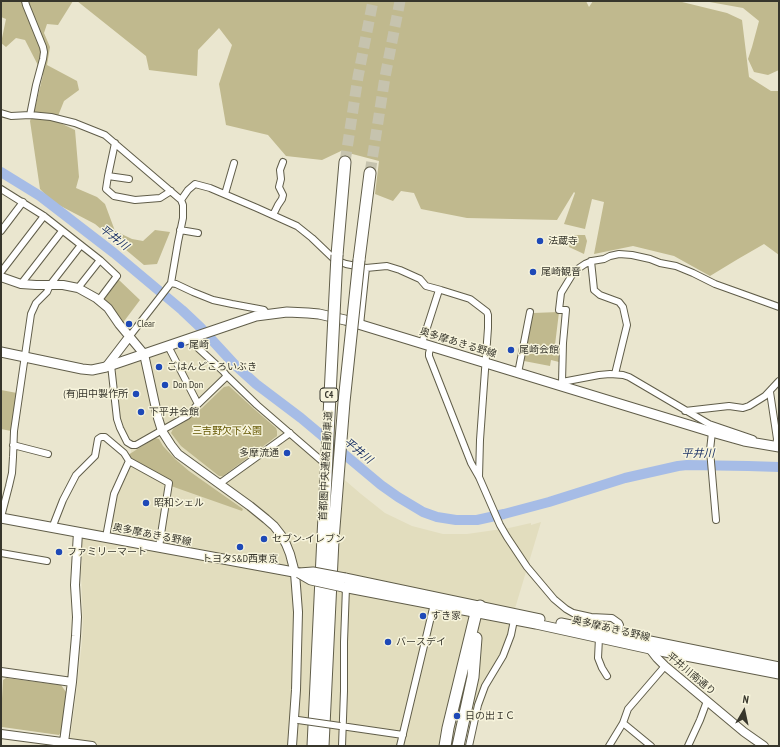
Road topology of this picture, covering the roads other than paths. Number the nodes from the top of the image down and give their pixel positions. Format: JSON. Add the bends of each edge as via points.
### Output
{"nodes":[{"id":1,"x":25,"y":1,"type":"edge"},
{"id":2,"x":1,"y":113,"type":"edge"},
{"id":3,"x":30,"y":115,"type":"junction"},
{"id":4,"x":115,"y":143,"type":"junction"},
{"id":5,"x":283,"y":162,"type":"dead end"},
{"id":6,"x":346,"y":162,"type":"tunnel mouth"},
{"id":7,"x":234,"y":163,"type":"dead end"},
{"id":8,"x":370,"y":173,"type":"tunnel mouth"},
{"id":9,"x":108,"y":176,"type":"junction"},
{"id":10,"x":129,"y":179,"type":"dead end"},
{"id":11,"x":2,"y":190,"type":"edge"},
{"id":12,"x":171,"y":191,"type":"junction"},
{"id":13,"x":224,"y":194,"type":"junction"},
{"id":14,"x":181,"y":200,"type":"junction"},
{"id":15,"x":23,"y":202,"type":"junction"},
{"id":16,"x":273,"y":215,"type":"junction"},
{"id":17,"x":44,"y":216,"type":"junction"},
{"id":18,"x":180,"y":230,"type":"junction"},
{"id":19,"x":1,"y":231,"type":"edge"},
{"id":20,"x":62,"y":231,"type":"junction"},
{"id":21,"x":198,"y":233,"type":"dead end"},
{"id":22,"x":81,"y":244,"type":"junction"},
{"id":23,"x":100,"y":260,"type":"junction"},
{"id":24,"x":591,"y":261,"type":"junction"},
{"id":25,"x":362,"y":264,"type":"junction"},
{"id":26,"x":1,"y":272,"type":"edge"},
{"id":27,"x":1,"y":277,"type":"edge"},
{"id":28,"x":21,"y":284,"type":"junction"},
{"id":29,"x":50,"y":284,"type":"junction"},
{"id":30,"x":171,"y":284,"type":"junction"},
{"id":31,"x":78,"y":288,"type":"junction"},
{"id":32,"x":439,"y":290,"type":"junction"},
{"id":33,"x":98,"y":300,"type":"junction"},
{"id":34,"x":779,"y":307,"type":"edge"},
{"id":35,"x":530,"y":312,"type":"dead end"},
{"id":36,"x":267,"y":314,"type":"junction"},
{"id":37,"x":360,"y":324,"type":"junction"},
{"id":38,"x":129,"y":337,"type":"junction"},
{"id":39,"x":426,"y":345,"type":"junction"},
{"id":40,"x":168,"y":346,"type":"junction"},
{"id":41,"x":198,"y":348,"type":"dead end"},
{"id":42,"x":1,"y":352,"type":"edge"},
{"id":43,"x":144,"y":354,"type":"junction"},
{"id":44,"x":25,"y":357,"type":"junction"},
{"id":45,"x":486,"y":363,"type":"junction"},
{"id":46,"x":108,"y":366,"type":"junction"},
{"id":47,"x":518,"y":373,"type":"junction"},
{"id":48,"x":615,"y":374,"type":"junction"},
{"id":49,"x":227,"y":376,"type":"junction"},
{"id":50,"x":779,"y":380,"type":"edge"},
{"id":51,"x":561,"y":384,"type":"junction"},
{"id":52,"x":770,"y":392,"type":"junction"},
{"id":53,"x":198,"y":404,"type":"junction"},
{"id":54,"x":685,"y":411,"type":"junction"},
{"id":55,"x":162,"y":430,"type":"junction"},
{"id":56,"x":712,"y":432,"type":"junction"},
{"id":57,"x":290,"y":434,"type":"junction"},
{"id":58,"x":13,"y":445,"type":"junction"},
{"id":59,"x":778,"y":447,"type":"edge"},
{"id":60,"x":48,"y":454,"type":"dead end"},
{"id":61,"x":129,"y":461,"type":"junction"},
{"id":62,"x":323,"y":462,"type":"dead end"},
{"id":63,"x":479,"y":477,"type":"junction"},
{"id":64,"x":219,"y":484,"type":"junction"},
{"id":65,"x":1,"y":518,"type":"edge"},
{"id":66,"x":716,"y":520,"type":"dead end"},
{"id":67,"x":53,"y":528,"type":"junction"},
{"id":68,"x":78,"y":532,"type":"junction"},
{"id":69,"x":106,"y":537,"type":"junction"},
{"id":70,"x":328,"y":538,"type":"junction"},
{"id":71,"x":159,"y":547,"type":"junction"},
{"id":72,"x":1,"y":553,"type":"edge"},
{"id":73,"x":47,"y":561,"type":"dead end"},
{"id":74,"x":297,"y":573,"type":"junction"},
{"id":75,"x":344,"y":584,"type":"junction"},
{"id":76,"x":434,"y":604,"type":"junction"},
{"id":77,"x":479,"y":611,"type":"junction"},
{"id":78,"x":514,"y":620,"type":"junction"},
{"id":79,"x":618,"y":635,"type":"junction"},
{"id":80,"x":599,"y":638,"type":"junction"},
{"id":81,"x":328,"y":642,"type":"junction"},
{"id":82,"x":651,"y":645,"type":"junction"},
{"id":83,"x":468,"y":661,"type":"junction"},
{"id":84,"x":665,"y":666,"type":"junction"},
{"id":85,"x":779,"y":667,"type":"edge"},
{"id":86,"x":1,"y":672,"type":"edge"},
{"id":87,"x":779,"y":674,"type":"edge"},
{"id":88,"x":607,"y":676,"type":"dead end"},
{"id":89,"x":72,"y":682,"type":"junction"},
{"id":90,"x":707,"y":701,"type":"junction"},
{"id":91,"x":315,"y":702,"type":"junction"},
{"id":92,"x":296,"y":720,"type":"junction"},
{"id":93,"x":623,"y":723,"type":"junction"},
{"id":94,"x":342,"y":726,"type":"junction"},
{"id":95,"x":1,"y":734,"type":"edge"},
{"id":96,"x":403,"y":734,"type":"junction"},
{"id":97,"x":64,"y":742,"type":"junction"},
{"id":98,"x":92,"y":746,"type":"edge"},
{"id":99,"x":292,"y":746,"type":"edge"},
{"id":100,"x":309,"y":746,"type":"edge"},
{"id":101,"x":313,"y":746,"type":"edge"},
{"id":102,"x":323,"y":746,"type":"edge"},
{"id":103,"x":329,"y":746,"type":"edge"},
{"id":104,"x":342,"y":746,"type":"edge"},
{"id":105,"x":400,"y":746,"type":"edge"},
{"id":106,"x":441,"y":746,"type":"edge"},
{"id":107,"x":445,"y":746,"type":"edge"},
{"id":108,"x":449,"y":746,"type":"edge"},
{"id":109,"x":452,"y":746,"type":"edge"},
{"id":110,"x":458,"y":746,"type":"edge"},
{"id":111,"x":461,"y":746,"type":"edge"},
{"id":112,"x":469,"y":746,"type":"edge"},
{"id":113,"x":609,"y":746,"type":"edge"},
{"id":114,"x":651,"y":746,"type":"edge"},
{"id":115,"x":688,"y":746,"type":"edge"},
{"id":116,"x":764,"y":746,"type":"edge"}],
"edges":[{"from":1,"to":3,"type":"street","via":[[44,52]]},
{"from":2,"to":3,"type":"street","via":[[11,116]]},
{"from":3,"to":4,"type":"street","via":[[75,123],[106,135]]},
{"from":4,"to":9,"type":"street"},
{"from":4,"to":12,"type":"street"},
{"from":5,"to":16,"type":"street","via":[[279,187],[283,194]]},
{"from":6,"to":70,"type":"highway","name":"首都圏中央連絡自動車道","number":"C4","bridge":true,"via":[[337,255],[329,400]]},
{"from":7,"to":13,"type":"street"},
{"from":8,"to":25,"type":"highway","name":"首都圏中央連絡自動車道","number":"C4"},
{"from":9,"to":10,"type":"street"},
{"from":9,"to":12,"type":"street","via":[[106,189],[114,196],[135,200],[160,198]]},
{"from":11,"to":15,"type":"street"},
{"from":12,"to":14,"type":"street"},
{"from":13,"to":14,"type":"street","via":[[196,184]]},
{"from":13,"to":16,"type":"street"},
{"from":14,"to":18,"type":"street","via":[[183,218]]},
{"from":15,"to":17,"type":"street"},
{"from":15,"to":19,"type":"street"},
{"from":16,"to":25,"type":"street","via":[[296,226],[335,260],[346,264]]},
{"from":17,"to":20,"type":"street"},
{"from":17,"to":26,"type":"street"},
{"from":18,"to":21,"type":"street"},
{"from":18,"to":30,"type":"street"},
{"from":20,"to":22,"type":"street"},
{"from":20,"to":28,"type":"street"},
{"from":22,"to":23,"type":"street"},
{"from":22,"to":29,"type":"street"},
{"from":23,"to":31,"type":"street"},
{"from":23,"to":33,"type":"street","via":[[117,276]]},
{"from":24,"to":34,"type":"street","via":[[619,254],[650,258],[660,264],[676,266]]},
{"from":24,"to":48,"type":"street","via":[[594,290],[619,302],[623,307],[627,325]]},
{"from":24,"to":51,"type":"street","via":[[572,275],[561,293],[559,310],[566,310]]},
{"from":25,"to":32,"type":"street","via":[[400,270],[420,279],[426,286]]},
{"from":25,"to":37,"type":"street"},
{"from":25,"to":70,"type":"highway","name":"首都圏中央連絡自動車道","number":"C4","bridge":true},
{"from":27,"to":28,"type":"street"},
{"from":28,"to":29,"type":"street"},
{"from":29,"to":31,"type":"street"},
{"from":29,"to":44,"type":"street","via":[[30,314]]},
{"from":30,"to":36,"type":"street","via":[[213,300],[259,308]]},
{"from":30,"to":38,"type":"street"},
{"from":31,"to":33,"type":"street"},
{"from":32,"to":39,"type":"street"},
{"from":32,"to":45,"type":"street","via":[[470,299],[487,312]]},
{"from":33,"to":38,"type":"street","via":[[108,308]]},
{"from":35,"to":47,"type":"street"},
{"from":36,"to":37,"type":"main road","name":"奥多摩あきる野線","via":[[308,313]]},
{"from":36,"to":40,"type":"main road","name":"奥多摩あきる野線"},
{"from":37,"to":39,"type":"main road","name":"奥多摩あきる野線"},
{"from":38,"to":43,"type":"street"},
{"from":38,"to":46,"type":"street"},
{"from":39,"to":45,"type":"main road","name":"奥多摩あきる野線"},
{"from":39,"to":63,"type":"street","via":[[471,463]]},
{"from":40,"to":43,"type":"main road"},
{"from":40,"to":53,"type":"street"},
{"from":41,"to":49,"type":"street"},
{"from":42,"to":44,"type":"main road"},
{"from":43,"to":46,"type":"main road"},
{"from":43,"to":55,"type":"street"},
{"from":44,"to":46,"type":"main road","via":[[86,370]]},
{"from":44,"to":58,"type":"street"},
{"from":45,"to":47,"type":"main road","name":"奥多摩あきる野線"},
{"from":45,"to":63,"type":"street"},
{"from":46,"to":55,"type":"street","via":[[117,419],[127,442],[136,445]]},
{"from":47,"to":51,"type":"main road","name":"奥多摩あきる野線"},
{"from":48,"to":51,"type":"street"},
{"from":48,"to":54,"type":"street","via":[[629,377]]},
{"from":49,"to":53,"type":"street"},
{"from":49,"to":57,"type":"street"},
{"from":50,"to":52,"type":"street"},
{"from":51,"to":56,"type":"main road","name":"奥多摩あきる野線"},
{"from":52,"to":54,"type":"street","via":[[743,408],[729,406]]},
{"from":52,"to":59,"type":"street"},
{"from":53,"to":55,"type":"street","via":[[187,416]]},
{"from":54,"to":59,"type":"street","via":[[709,424]]},
{"from":55,"to":64,"type":"street","via":[[178,454]]},
{"from":56,"to":59,"type":"main road","name":"奥多摩あきる野線"},
{"from":56,"to":66,"type":"street"},
{"from":57,"to":62,"type":"street"},
{"from":57,"to":64,"type":"street"},
{"from":58,"to":60,"type":"street"},
{"from":58,"to":65,"type":"street","via":[[12,473]]},
{"from":61,"to":67,"type":"street","via":[[124,453],[105,437],[98,439],[95,456],[73,480]]},
{"from":61,"to":69,"type":"street","via":[[114,494]]},
{"from":61,"to":71,"type":"street","via":[[169,483]]},
{"from":63,"to":79,"type":"street","via":[[507,537],[527,567],[554,599],[573,613],[612,618],[619,622]]},
{"from":64,"to":74,"type":"street","via":[[274,526],[286,544]]},
{"from":65,"to":67,"type":"main road","name":"奥多摩あきる野線"},
{"from":67,"to":68,"type":"main road","name":"奥多摩あきる野線"},
{"from":68,"to":69,"type":"main road","name":"奥多摩あきる野線"},
{"from":68,"to":89,"type":"street","via":[[77,617]]},
{"from":69,"to":71,"type":"main road","name":"奥多摩あきる野線"},
{"from":70,"to":81,"type":"highway","name":"首都圏中央連絡自動車道","number":"C4"},
{"from":70,"to":91,"type":"highway","name":"首都圏中央連絡自動車道","number":"C4"},
{"from":71,"to":74,"type":"main road","name":"奥多摩あきる野線"},
{"from":72,"to":73,"type":"street"},
{"from":74,"to":75,"type":"main road","name":"奥多摩あきる野線","bridge":true,"via":[[312,580]]},
{"from":74,"to":92,"type":"street"},
{"from":75,"to":76,"type":"main road","name":"奥多摩あきる野線"},
{"from":75,"to":77,"type":"main road","name":"奥多摩あきる野線"},
{"from":75,"to":94,"type":"street"},
{"from":76,"to":77,"type":"main road","name":"奥多摩あきる野線"},
{"from":76,"to":96,"type":"street"},
{"from":77,"to":78,"type":"main road","name":"奥多摩あきる野線"},
{"from":77,"to":79,"type":"main road","name":"奥多摩あきる野線"},
{"from":77,"to":83,"type":"highway"},
{"from":78,"to":80,"type":"main road","name":"奥多摩あきる野線"},
{"from":78,"to":112,"type":"street","via":[[503,656],[485,686]]},
{"from":79,"to":82,"type":"main road","name":"奥多摩あきる野線"},
{"from":80,"to":82,"type":"main road","name":"奥多摩あきる野線"},
{"from":80,"to":88,"type":"street","via":[[598,658]]},
{"from":81,"to":102,"type":"highway","name":"首都圏中央連絡自動車道","number":"C4"},
{"from":81,"to":103,"type":"highway"},
{"from":82,"to":84,"type":"street","name":"平井川南通り","via":[[657,658]]},
{"from":82,"to":85,"type":"main road","name":"奥多摩あきる野線"},
{"from":82,"to":87,"type":"main road","name":"奥多摩あきる野線"},
{"from":83,"to":106,"type":"highway","via":[[458,674],[453,688]]},
{"from":83,"to":107,"type":"highway"},
{"from":83,"to":108,"type":"highway"},
{"from":83,"to":109,"type":"highway","via":[[467,683]]},
{"from":83,"to":110,"type":"highway","via":[[472,686]]},
{"from":83,"to":111,"type":"highway","via":[[477,680]]},
{"from":84,"to":90,"type":"street","name":"平井川南通り"},
{"from":84,"to":93,"type":"street","via":[[628,709]]},
{"from":86,"to":89,"type":"street"},
{"from":89,"to":97,"type":"street"},
{"from":90,"to":115,"type":"street"},
{"from":90,"to":116,"type":"street","name":"平井川南通り"},
{"from":91,"to":100,"type":"highway"},
{"from":91,"to":101,"type":"highway","name":"首都圏中央連絡自動車道","number":"C4"},
{"from":92,"to":94,"type":"street","bridge":true},
{"from":92,"to":99,"type":"street"},
{"from":93,"to":113,"type":"street"},
{"from":93,"to":114,"type":"street"},
{"from":94,"to":96,"type":"street"},
{"from":94,"to":104,"type":"street"},
{"from":95,"to":97,"type":"street"},
{"from":96,"to":105,"type":"street"},
{"from":97,"to":98,"type":"street"}]}
